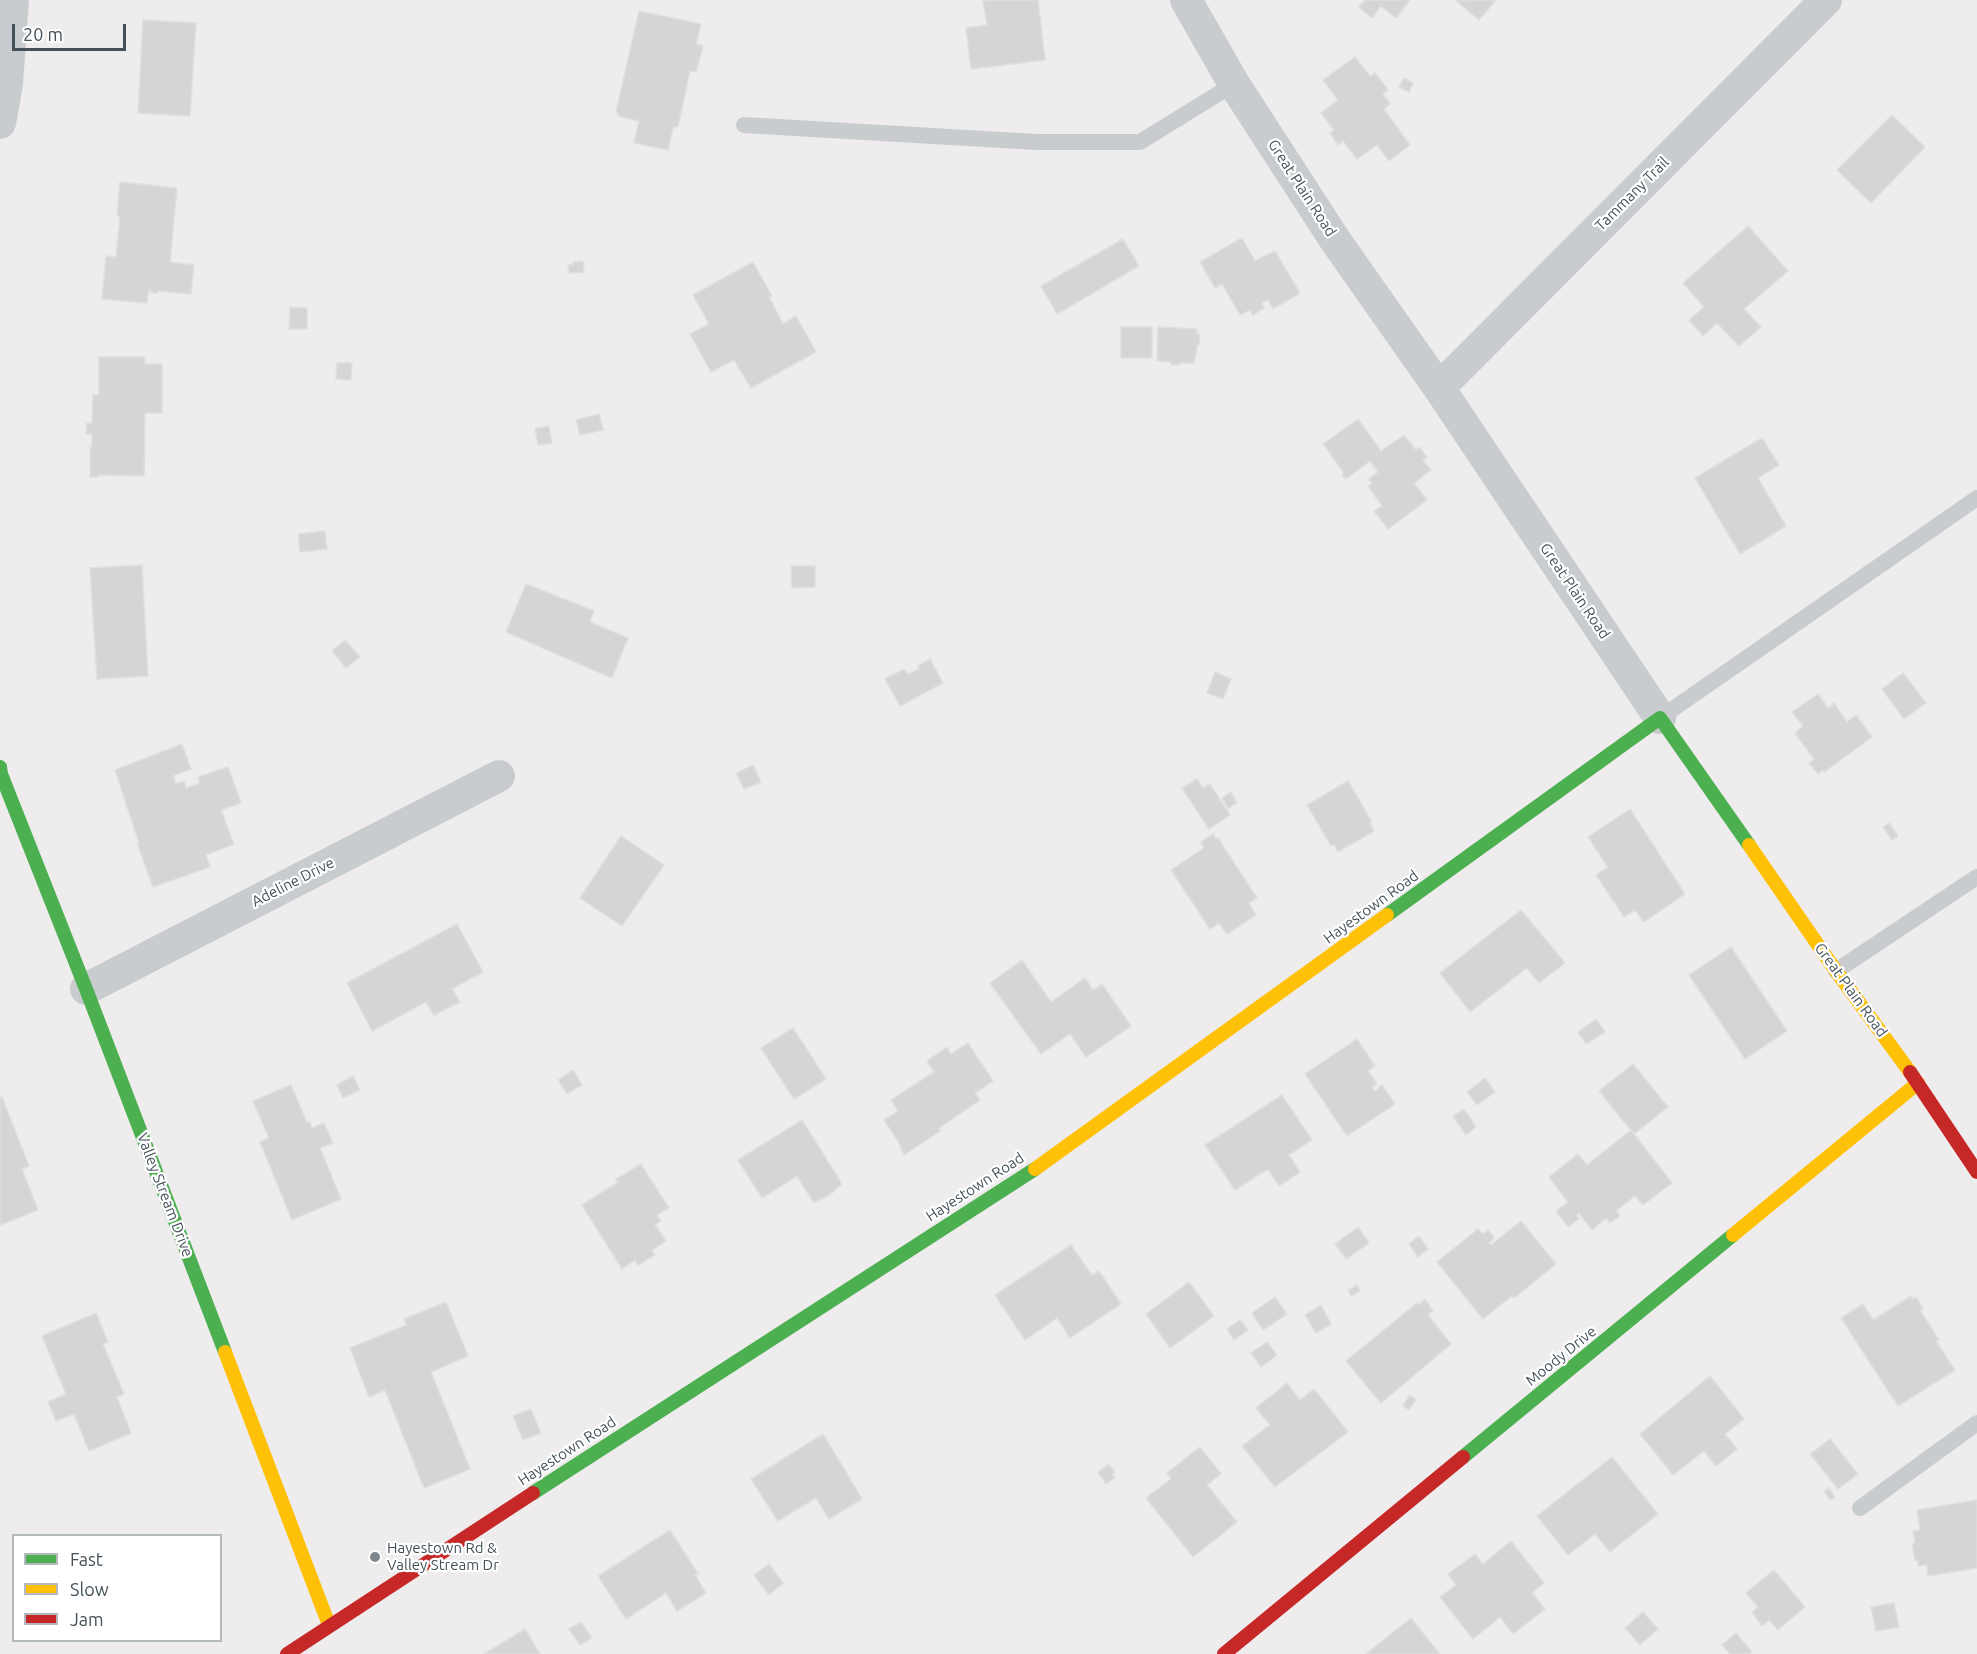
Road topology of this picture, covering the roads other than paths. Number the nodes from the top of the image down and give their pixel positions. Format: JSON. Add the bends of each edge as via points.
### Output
{"nodes":[{"id":1,"x":13,"y":0,"type":"edge"},
{"id":2,"x":1186,"y":0,"type":"edge"},
{"id":3,"x":1826,"y":0,"type":"edge"},
{"id":4,"x":1234,"y":84,"type":"junction"},
{"id":5,"x":0,"y":123,"type":"edge"},
{"id":6,"x":744,"y":124,"type":"dead end"},
{"id":7,"x":1438,"y":388,"type":"junction"},
{"id":8,"x":1977,"y":498,"type":"edge"},
{"id":9,"x":1660,"y":718,"type":"junction"},
{"id":10,"x":0,"y":767,"type":"edge"},
{"id":11,"x":500,"y":776,"type":"dead end"},
{"id":12,"x":1977,"y":877,"type":"edge"},
{"id":13,"x":1836,"y":971,"type":"junction"},
{"id":14,"x":86,"y":988,"type":"junction"},
{"id":15,"x":1918,"y":1083,"type":"junction"},
{"id":16,"x":1977,"y":1172,"type":"edge"},
{"id":17,"x":1977,"y":1423,"type":"edge"},
{"id":18,"x":1860,"y":1508,"type":"dead end"},
{"id":19,"x":329,"y":1625,"type":"junction"},
{"id":20,"x":287,"y":1654,"type":"edge"},
{"id":21,"x":1224,"y":1654,"type":"edge"}],
"edges":[{"from":1,"to":5,"type":"street"},
{"from":2,"to":4,"type":"street","name":"Great Plain Road"},
{"from":3,"to":7,"type":"street","name":"Tammany Trail"},
{"from":4,"to":6,"type":"lane","via":[[1140,142],[1036,142]]},
{"from":4,"to":7,"type":"street","name":"Great Plain Road","via":[[1335,240]]},
{"from":7,"to":9,"type":"street","name":"Great Plain Road"},
{"from":8,"to":9,"type":"lane"},
{"from":9,"to":13,"type":"street","name":"Great Plain Road"},
{"from":9,"to":19,"type":"street","name":"Hayestown Road","via":[[1050,1159]]},
{"from":10,"to":14,"type":"street","name":"Valley Stream Drive"},
{"from":11,"to":14,"type":"street","name":"Adeline Drive"},
{"from":12,"to":13,"type":"lane"},
{"from":13,"to":15,"type":"street","name":"Great Plain Road"},
{"from":14,"to":19,"type":"street","name":"Valley Stream Drive"},
{"from":15,"to":16,"type":"street","name":"Great Plain Road"},
{"from":15,"to":21,"type":"street","name":"Moody Drive"},
{"from":17,"to":18,"type":"lane"},
{"from":19,"to":20,"type":"street","name":"Hayestown Road"}]}
